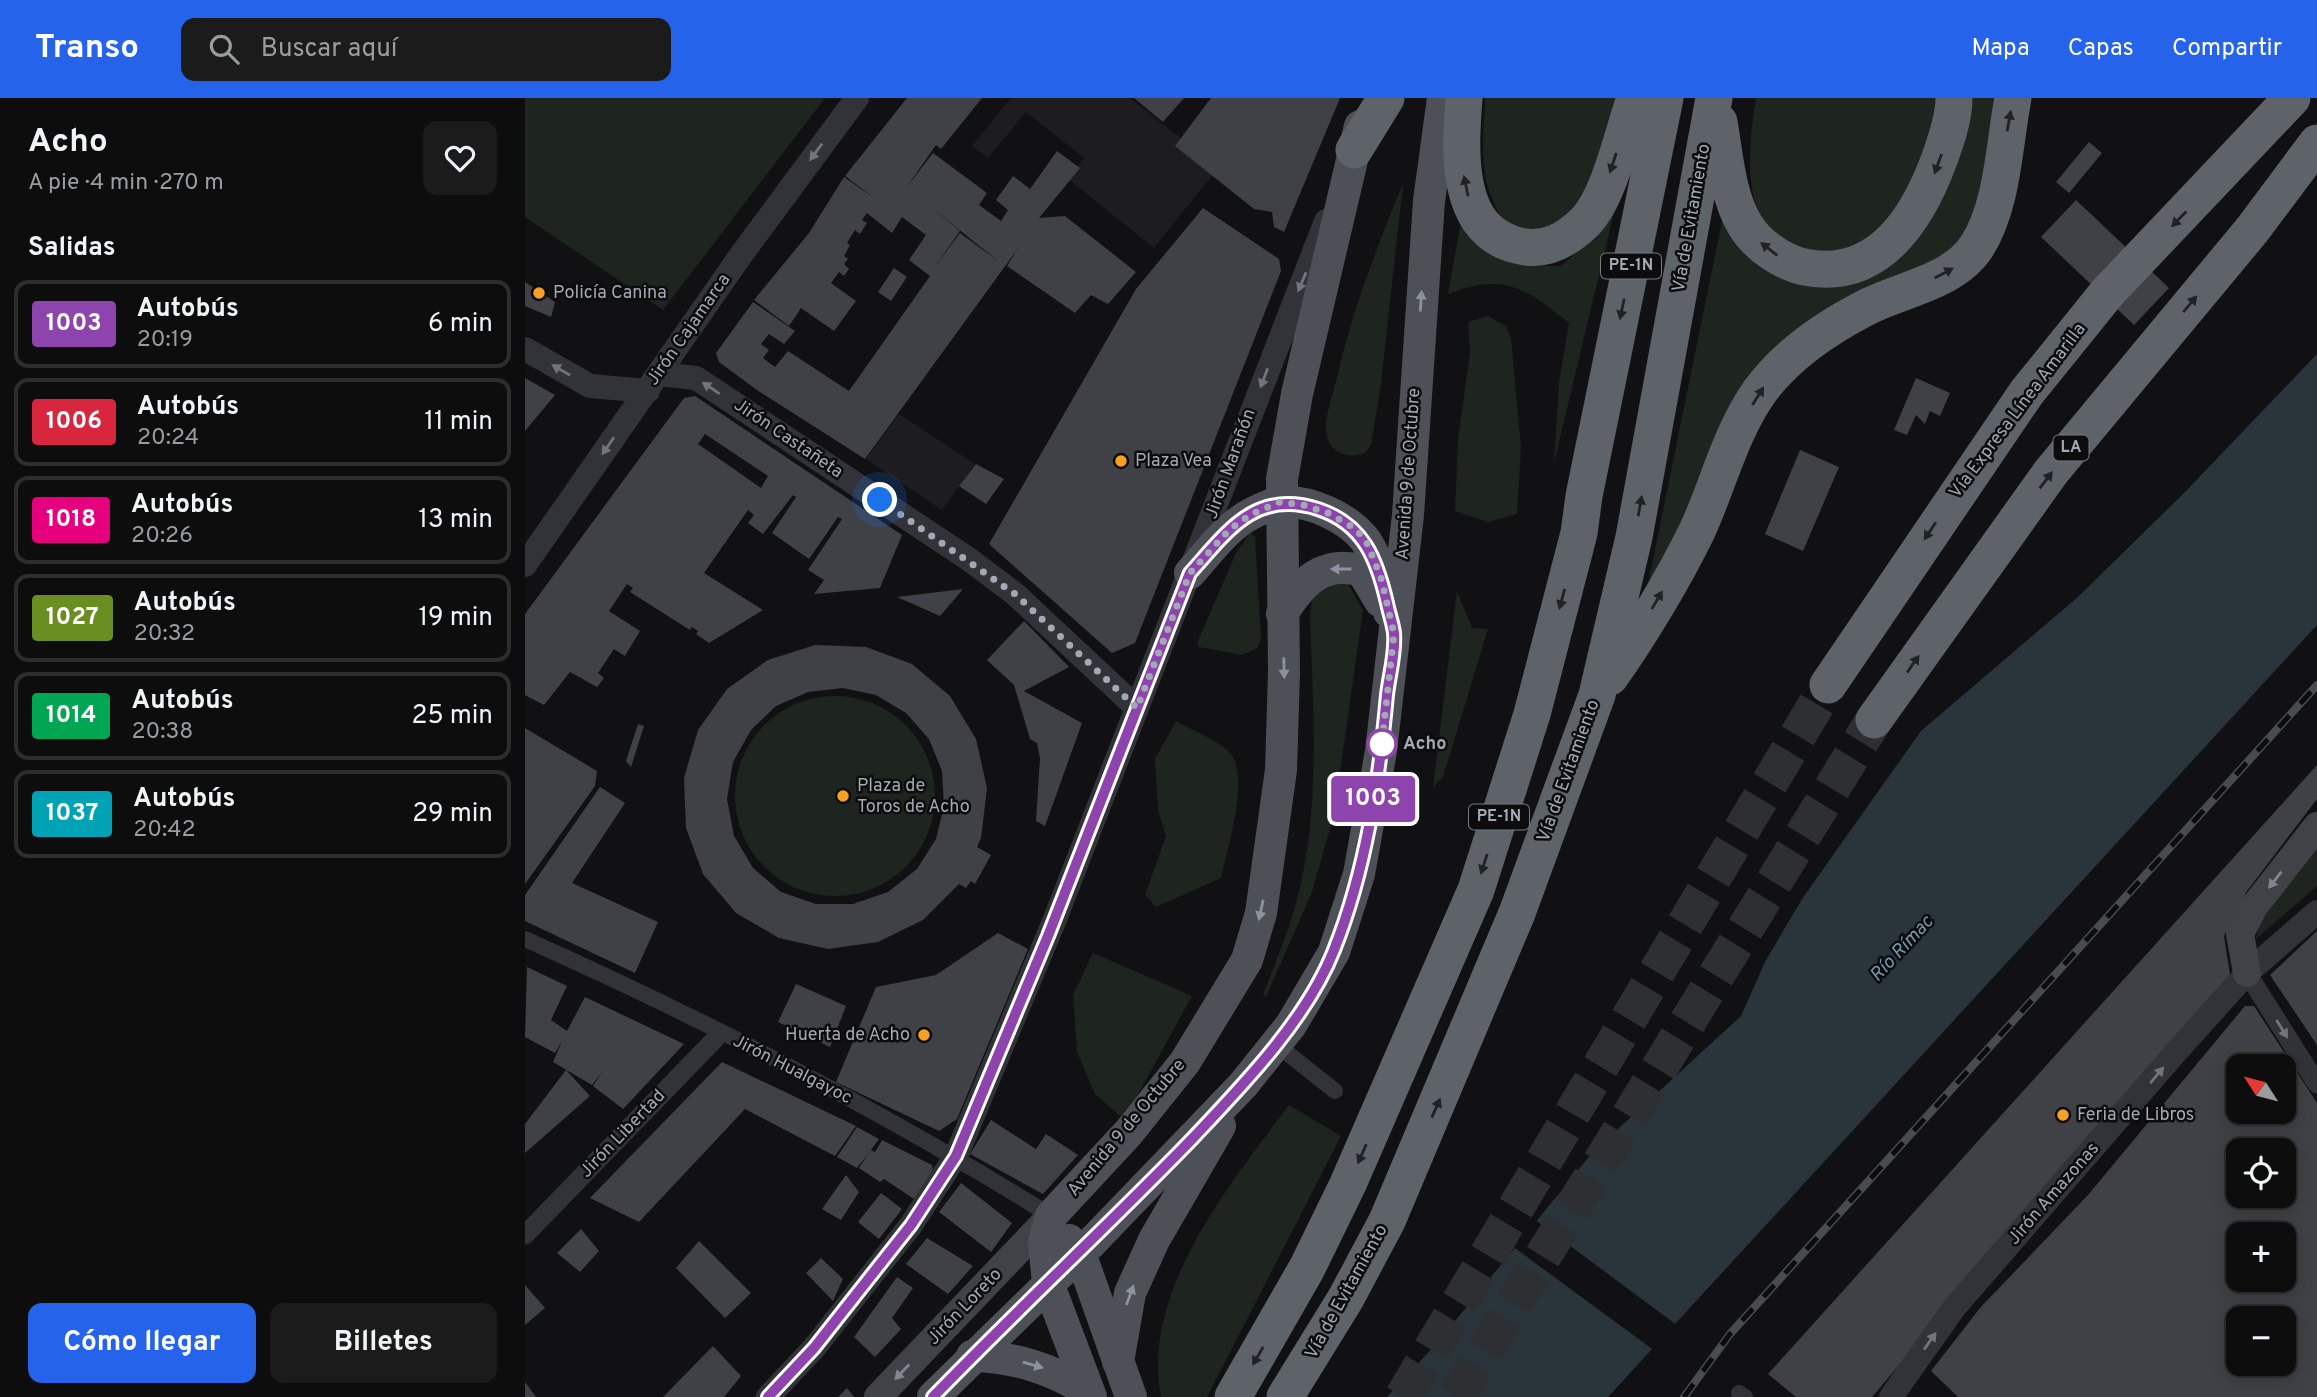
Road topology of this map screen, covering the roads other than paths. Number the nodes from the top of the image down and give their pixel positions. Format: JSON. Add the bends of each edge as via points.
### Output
{"nodes":[{"id":1,"x":857,"y":98,"type":"edge"},
{"id":2,"x":1367,"y":98,"type":"edge"},
{"id":3,"x":1386,"y":98,"type":"edge"},
{"id":4,"x":1443,"y":98,"type":"edge"},
{"id":5,"x":1464,"y":98,"type":"edge"},
{"id":6,"x":1635,"y":98,"type":"edge"},
{"id":7,"x":1665,"y":98,"type":"edge"},
{"id":8,"x":1714,"y":98,"type":"edge"},
{"id":9,"x":1954,"y":98,"type":"edge"},
{"id":10,"x":2013,"y":98,"type":"edge"},
{"id":11,"x":2262,"y":98,"type":"edge"},
{"id":12,"x":2292,"y":98,"type":"edge"},
{"id":13,"x":2317,"y":143,"type":"edge"},
{"id":14,"x":1355,"y":150,"type":"junction"},
{"id":15,"x":2227,"y":170,"type":"junction"},
{"id":16,"x":525,"y":349,"type":"edge"},
{"id":17,"x":653,"y":382,"type":"junction"},
{"id":18,"x":1280,"y":502,"type":"junction"},
{"id":19,"x":525,"y":565,"type":"edge"},
{"id":20,"x":1190,"y":573,"type":"junction"},
{"id":21,"x":1282,"y":614,"type":"junction"},
{"id":22,"x":1394,"y":634,"type":"junction"},
{"id":23,"x":1828,"y":685,"type":"tunnel mouth"},
{"id":24,"x":1597,"y":695,"type":"junction"},
{"id":25,"x":1137,"y":708,"type":"junction"},
{"id":26,"x":1874,"y":720,"type":"tunnel mouth"},
{"id":27,"x":2317,"y":826,"type":"edge"},
{"id":28,"x":2317,"y":912,"type":"edge"},
{"id":29,"x":525,"y":939,"type":"edge"},
{"id":30,"x":2247,"y":973,"type":"junction"},
{"id":31,"x":720,"y":1034,"type":"junction"},
{"id":32,"x":1276,"y":1044,"type":"junction"},
{"id":33,"x":2317,"y":1084,"type":"edge"},
{"id":34,"x":1243,"y":1085,"type":"junction"},
{"id":35,"x":1335,"y":1091,"type":"dead end"},
{"id":36,"x":956,"y":1156,"type":"junction"},
{"id":37,"x":1051,"y":1216,"type":"junction"},
{"id":38,"x":525,"y":1235,"type":"edge"},
{"id":39,"x":1080,"y":1253,"type":"junction"},
{"id":40,"x":1048,"y":1283,"type":"junction"},
{"id":41,"x":972,"y":1356,"type":"junction"},
{"id":42,"x":1118,"y":1362,"type":"junction"},
{"id":43,"x":1090,"y":1395,"type":"edge"},
{"id":44,"x":768,"y":1397,"type":"edge"},
{"id":45,"x":878,"y":1397,"type":"edge"},
{"id":46,"x":933,"y":1397,"type":"edge"},
{"id":47,"x":1131,"y":1397,"type":"edge"},
{"id":48,"x":1233,"y":1397,"type":"edge"},
{"id":49,"x":1285,"y":1397,"type":"edge"},
{"id":50,"x":1891,"y":1397,"type":"edge"}],
"edges":[{"from":1,"to":17,"type":"street","name":"Jirón Cajamarca","one_way":true},
{"from":2,"to":14,"type":"main road","name":"Avenida 9 de Octubre"},
{"from":3,"to":14,"type":"highway"},
{"from":22,"to":4,"type":"main road","name":"Avenida 9 de Octubre","one_way":true,"via":[[1408,515],[1429,201]]},
{"from":6,"to":5,"type":"highway","one_way":true,"via":[[1605,186],[1588,219],[1562,242],[1533,249],[1504,243],[1483,227],[1469,202],[1462,171]]},
{"from":7,"to":48,"type":"highway","number":"PE-1N","one_way":true,"via":[[1579,533],[1532,714],[1476,890],[1348,1184],[1307,1268]]},
{"from":9,"to":8,"type":"highway","one_way":true,"via":[[1933,175],[1902,233],[1879,254],[1849,268],[1821,270],[1794,264],[1768,250],[1745,226],[1731,190]]},
{"from":24,"to":8,"type":"highway","name":"Vía de Evitamiento","number":"PE-1N","one_way":true,"via":[[1634,537]]},
{"from":24,"to":10,"type":"highway","one_way":true,"via":[[1623,659],[1696,532],[1741,426],[1780,368],[1830,328],[1946,274],[1976,249],[1993,206]]},
{"from":11,"to":15,"type":"highway"},
{"from":12,"to":15,"type":"highway","name":"Vía Expresa Línea Amarilla"},
{"from":26,"to":13,"type":"highway","number":"LA","one_way":true,"via":[[2051,472],[2252,230]]},
{"from":14,"to":18,"type":"main road","name":"Avenida 9 de Octubre","via":[[1297,394]]},
{"from":14,"to":20,"type":"street","name":"Jirón Marañón","one_way":true},
{"from":15,"to":23,"type":"highway","name":"Vía Expresa Línea Amarilla","one_way":true,"via":[[2107,293],[2027,392]]},
{"from":17,"to":16,"type":"street","name":"Jirón Castañeta","one_way":true,"via":[[590,386]]},
{"from":17,"to":19,"type":"street","name":"Jirón Cajamarca","one_way":true},
{"from":25,"to":17,"type":"street","name":"Jirón Castañeta","one_way":true,"via":[[1015,594],[970,560],[696,378]]},
{"from":18,"to":20,"type":"main road","via":[[1230,529]]},
{"from":18,"to":21,"type":"main road","name":"Avenida 9 de Octubre"},
{"from":18,"to":22,"type":"main road","via":[[1328,513],[1356,529],[1375,560]]},
{"from":20,"to":25,"type":"street","name":"Jirón Marañón"},
{"from":22,"to":21,"type":"main road","one_way":true,"via":[[1372,583],[1362,571],[1345,566],[1313,575]]},
{"from":21,"to":37,"type":"main road","name":"Avenida 9 de Octubre","one_way":true,"via":[[1281,770],[1261,913],[1247,960],[1178,1072]]},
{"from":22,"to":32,"type":"main road","name":"Avenida 9 de Octubre","via":[[1381,751],[1359,874],[1333,953]]},
{"from":49,"to":24,"type":"highway","name":"Vía de Evitamiento","number":"PE-1N","one_way":true,"via":[[1387,1221],[1507,938]]},
{"from":25,"to":36,"type":"street","name":"Jirón Marañón"},
{"from":27,"to":30,"type":"main road","one_way":true,"via":[[2253,908],[2240,934]]},
{"from":28,"to":30,"type":"street","name":"Jirón Amazonas"},
{"from":29,"to":31,"type":"street","name":"Jirón Hualgayoc"},
{"from":30,"to":33,"type":"street","one_way":true},
{"from":50,"to":30,"type":"street","name":"Jirón Amazonas","one_way":true,"via":[[1954,1308]]},
{"from":31,"to":36,"type":"street","name":"Jirón Hualgayoc"},
{"from":31,"to":38,"type":"street","name":"Jirón Libertad"},
{"from":32,"to":34,"type":"main road","name":"Avenida 9 de Octubre"},
{"from":32,"to":35,"type":"street"},
{"from":34,"to":39,"type":"main road","name":"Avenida 9 de Octubre"},
{"from":42,"to":34,"type":"main road","one_way":true,"via":[[1125,1307],[1146,1256]]},
{"from":36,"to":37,"type":"street","name":"Jirón Hualgayoc"},
{"from":36,"to":44,"type":"street","name":"Jirón Marañón","via":[[911,1225],[814,1348]]},
{"from":37,"to":39,"type":"main road"},
{"from":37,"to":40,"type":"main road","via":[[1043,1255]]},
{"from":37,"to":45,"type":"main road","name":"Jirón Loreto","one_way":true},
{"from":39,"to":40,"type":"main road"},
{"from":39,"to":42,"type":"main road"},
{"from":40,"to":41,"type":"main road"},
{"from":40,"to":43,"type":"main road"},
{"from":41,"to":43,"type":"main road","one_way":true,"via":[[1007,1358],[1047,1369]]},
{"from":41,"to":46,"type":"main road"},
{"from":42,"to":47,"type":"main road"}]}
